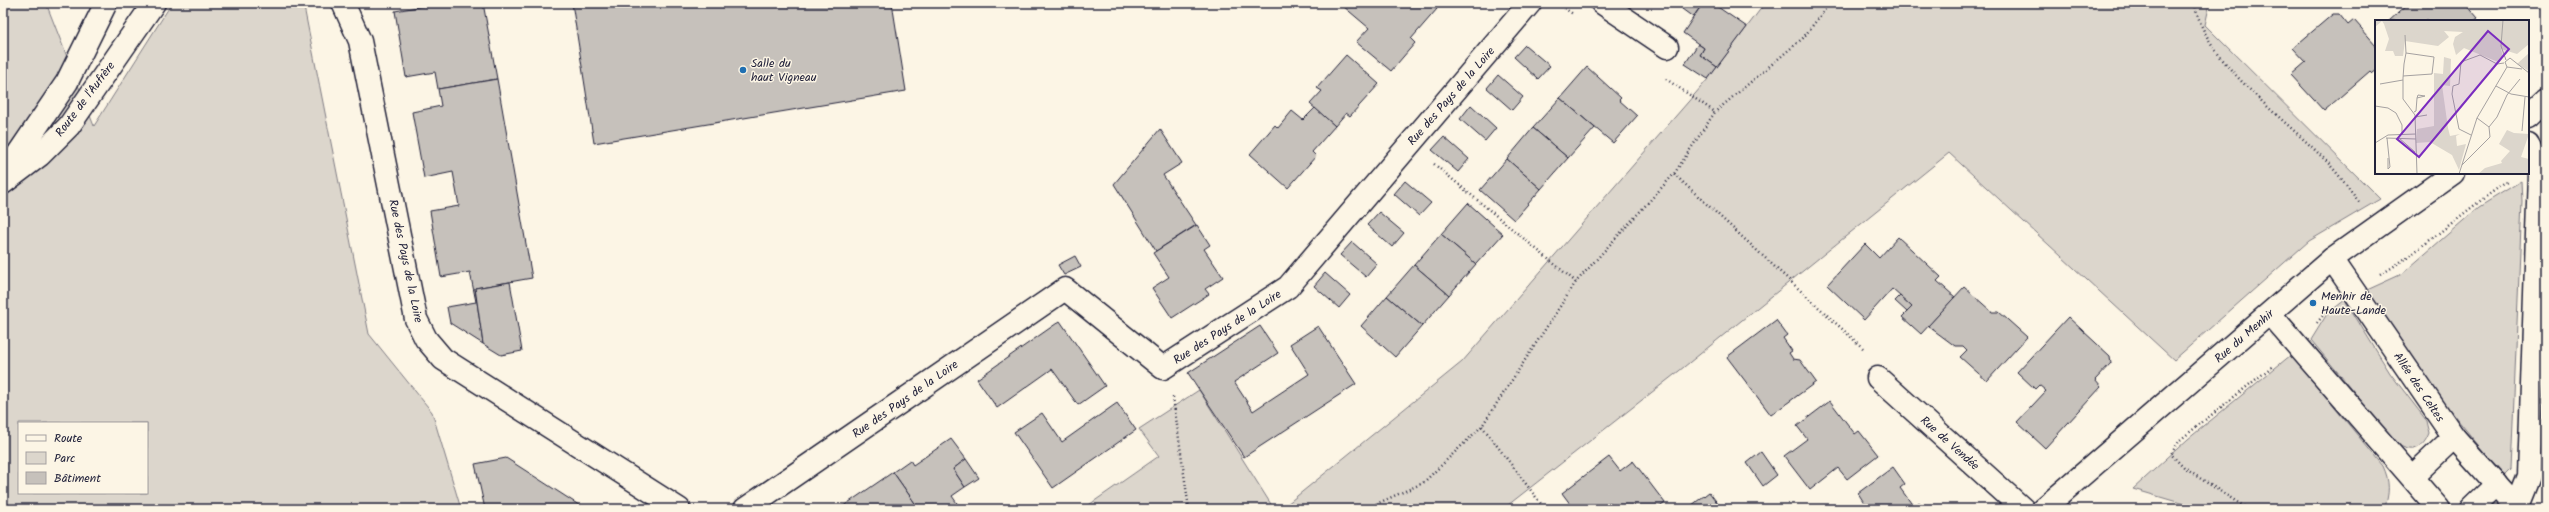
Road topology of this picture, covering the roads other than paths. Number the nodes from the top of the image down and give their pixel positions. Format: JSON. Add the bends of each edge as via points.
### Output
{"nodes":[{"id":1,"x":106,"y":3,"type":"edge"},
{"id":2,"x":154,"y":3,"type":"edge"},
{"id":3,"x":343,"y":3,"type":"edge"},
{"id":4,"x":1530,"y":3,"type":"edge"},
{"id":5,"x":1602,"y":3,"type":"edge"},
{"id":6,"x":1667,"y":47,"type":"dead end"},
{"id":7,"x":2546,"y":100,"type":"edge"},
{"id":8,"x":2529,"y":116,"type":"edge"},
{"id":9,"x":2529,"y":147,"type":"edge"},
{"id":10,"x":2452,"y":174,"type":"edge"},
{"id":11,"x":3,"y":176,"type":"edge"},
{"id":12,"x":3,"y":183,"type":"edge"},
{"id":13,"x":2332,"y":259,"type":"junction"},
{"id":14,"x":2270,"y":314,"type":"junction"},
{"id":15,"x":1878,"y":378,"type":"road end"},
{"id":16,"x":2454,"y":437,"type":"junction"},
{"id":17,"x":2413,"y":476,"type":"junction"},
{"id":18,"x":2496,"y":484,"type":"junction"},
{"id":19,"x":2429,"y":506,"type":"edge"},
{"id":20,"x":2518,"y":508,"type":"edge"},
{"id":21,"x":679,"y":509,"type":"edge"},
{"id":22,"x":745,"y":509,"type":"edge"},
{"id":23,"x":2023,"y":509,"type":"edge"},
{"id":24,"x":2043,"y":509,"type":"edge"},
{"id":25,"x":2471,"y":509,"type":"edge"}],
"edges":[{"from":1,"to":11,"type":"street","name":"Route de l'Aufrère","via":[[67,82]]},
{"from":2,"to":12,"type":"street","name":"Route de l'Aufrère","via":[[68,126],[40,155]]},
{"from":3,"to":21,"type":"street","name":"Rue des Pays de la Loire","via":[[360,41],[416,319],[426,339],[443,359]]},
{"from":4,"to":22,"type":"street","name":"Rue des Pays de la Loire","via":[[1288,287],[1164,368],[1065,289]]},
{"from":5,"to":6,"type":"street"},
{"from":7,"to":8,"type":"street"},
{"from":9,"to":20,"type":"street","name":"Allée des Celtes","via":[[2538,173],[2538,181],[2529,476]]},
{"from":10,"to":13,"type":"street","name":"Rue du Menhir"},
{"from":13,"to":14,"type":"street","name":"Rue du Menhir"},
{"from":13,"to":16,"type":"street","name":"Allée des Celtes"},
{"from":14,"to":17,"type":"street"},
{"from":14,"to":24,"type":"street","name":"Rue du Menhir"},
{"from":15,"to":23,"type":"street","name":"Rue de Vendée"},
{"from":16,"to":17,"type":"street"},
{"from":16,"to":18,"type":"street","name":"Allée des Celtes"},
{"from":17,"to":19,"type":"street"},
{"from":18,"to":20,"type":"street","name":"Allée des Celtes"},
{"from":18,"to":25,"type":"street"}]}
